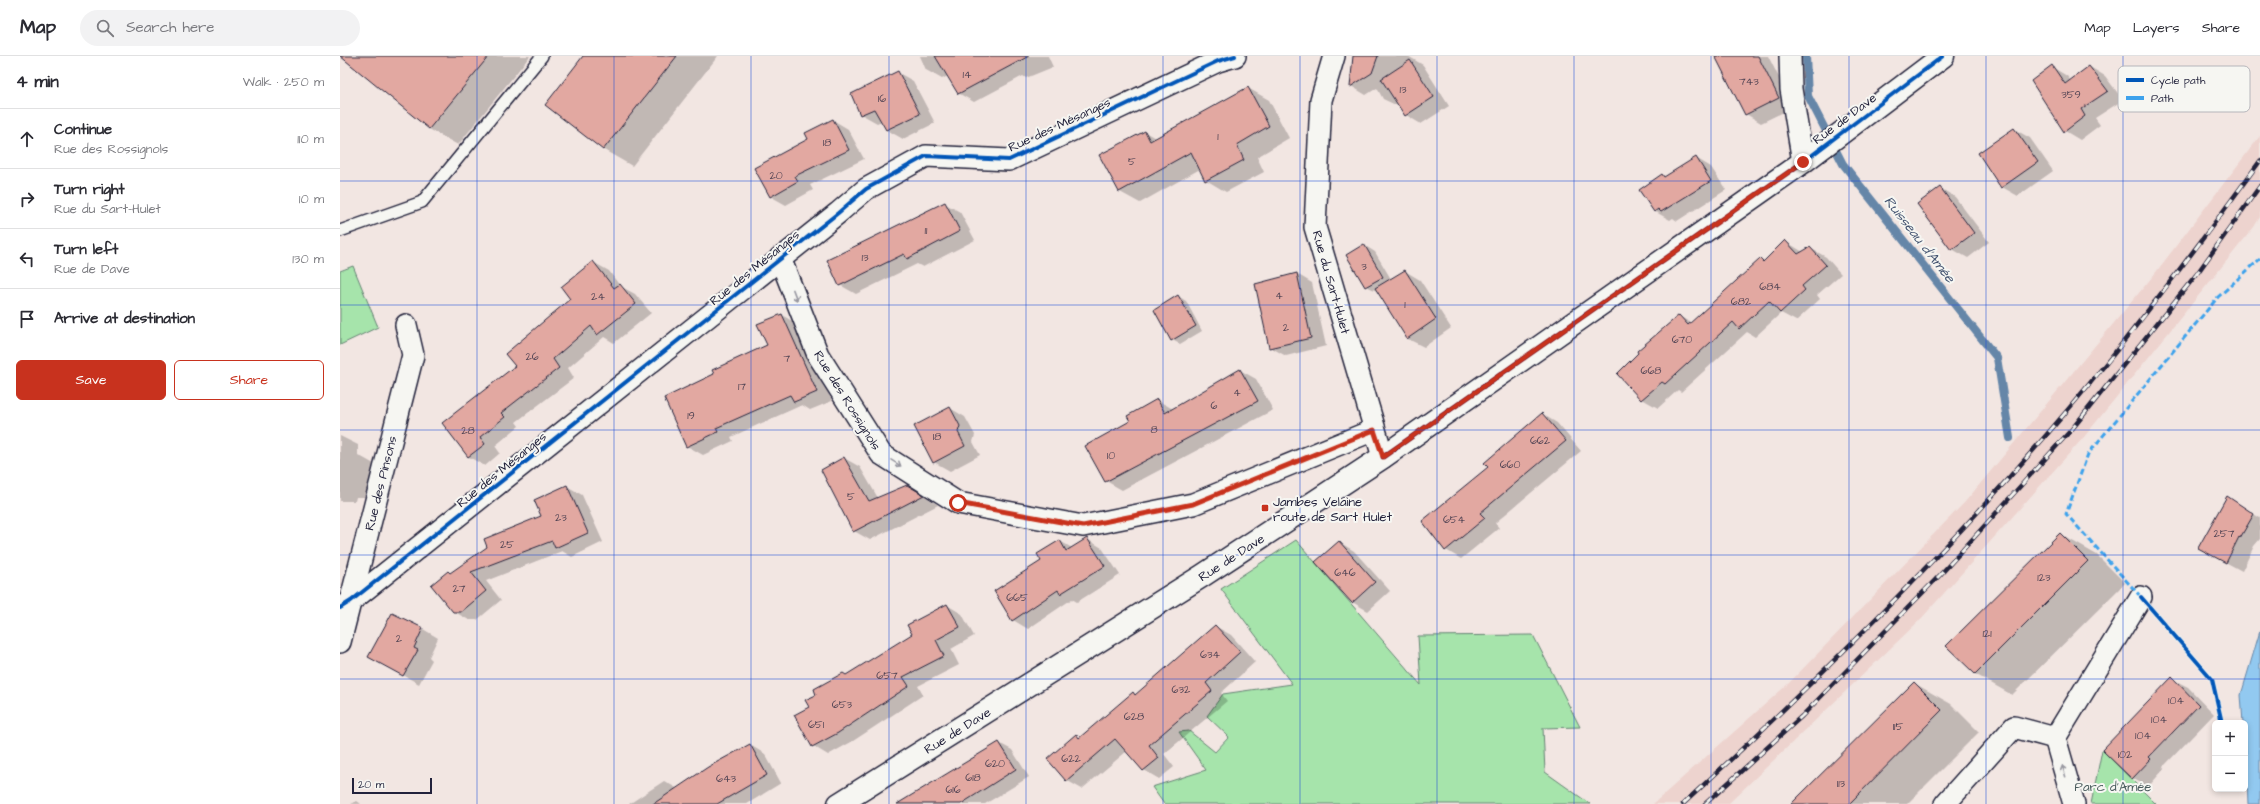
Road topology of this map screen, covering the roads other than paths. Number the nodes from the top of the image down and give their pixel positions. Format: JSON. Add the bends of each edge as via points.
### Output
{"nodes":[{"id":1,"x":542,"y":56,"type":"edge"},
{"id":2,"x":1235,"y":56,"type":"edge"},
{"id":3,"x":1334,"y":56,"type":"edge"},
{"id":4,"x":1790,"y":56,"type":"edge"},
{"id":5,"x":1943,"y":56,"type":"edge"},
{"id":6,"x":1803,"y":162,"type":"junction"},
{"id":7,"x":340,"y":231,"type":"edge"},
{"id":8,"x":780,"y":258,"type":"junction"},
{"id":9,"x":406,"y":325,"type":"dead end"},
{"id":10,"x":1374,"y":430,"type":"junction"},
{"id":11,"x":1383,"y":457,"type":"junction"},
{"id":12,"x":2141,"y":596,"type":"dead end"},
{"id":13,"x":345,"y":605,"type":"edge"},
{"id":14,"x":340,"y":642,"type":"edge"},
{"id":15,"x":2055,"y":738,"type":"junction"},
{"id":16,"x":839,"y":804,"type":"edge"},
{"id":17,"x":1945,"y":804,"type":"edge"},
{"id":18,"x":2074,"y":804,"type":"edge"}],
"edges":[{"from":1,"to":7,"type":"lane","via":[[422,202]]},
{"from":2,"to":8,"type":"street","name":"Rue des Mésanges","via":[[1218,61],[1009,160],[926,156],[866,188]]},
{"from":3,"to":10,"type":"street","name":"Rue du Sart-Hulet","via":[[1321,100],[1315,227]]},
{"from":4,"to":6,"type":"street","via":[[1791,89]]},
{"from":5,"to":6,"type":"main road","name":"Rue de Dave"},
{"from":6,"to":11,"type":"main road","name":"Rue de Dave"},
{"from":8,"to":10,"type":"street","name":"Rue des Rossignols","one_way":true,"via":[[818,355],[881,454],[958,503],[1083,526],[1193,504]]},
{"from":8,"to":13,"type":"street","name":"Rue des Mésanges"},
{"from":9,"to":13,"type":"street","name":"Rue des Pinsons","via":[[413,354]]},
{"from":10,"to":11,"type":"street","name":"Rue du Sart-Hulet"},
{"from":11,"to":16,"type":"main road","name":"Rue de Dave","via":[[1202,576]]},
{"from":12,"to":15,"type":"street"},
{"from":13,"to":14,"type":"street","name":"Rue des Pinsons"},
{"from":15,"to":17,"type":"street","via":[[2014,727]]},
{"from":18,"to":15,"type":"street","one_way":true}]}
